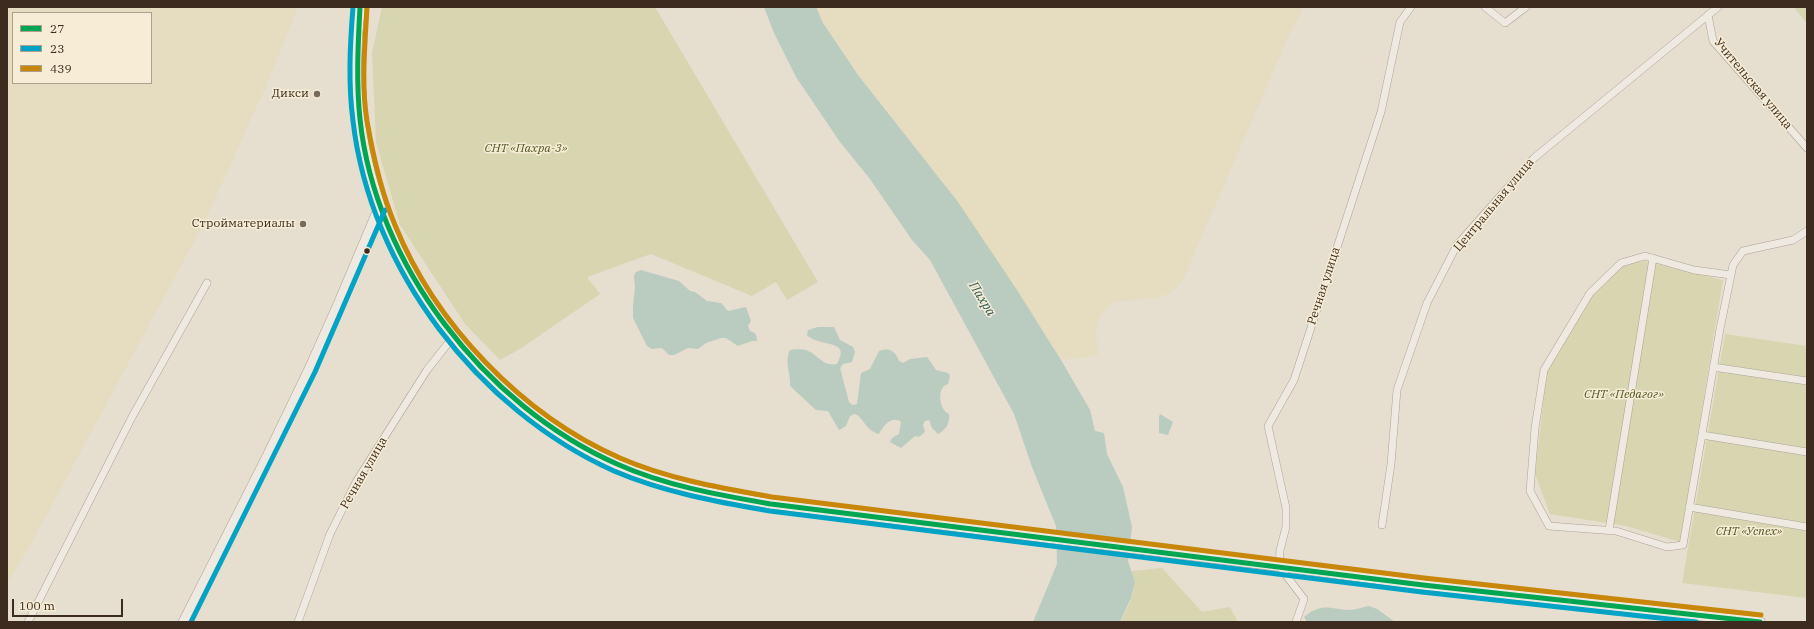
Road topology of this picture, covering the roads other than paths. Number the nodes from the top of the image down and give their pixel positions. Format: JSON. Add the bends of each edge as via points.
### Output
{"nodes":[{"id":1,"x":360,"y":7,"type":"edge"},
{"id":2,"x":1410,"y":7,"type":"edge"},
{"id":3,"x":1485,"y":7,"type":"edge"},
{"id":4,"x":1526,"y":7,"type":"edge"},
{"id":5,"x":1718,"y":7,"type":"edge"},
{"id":6,"x":1708,"y":15,"type":"junction"},
{"id":7,"x":1807,"y":148,"type":"edge"},
{"id":8,"x":379,"y":207,"type":"junction"},
{"id":9,"x":1807,"y":231,"type":"edge"},
{"id":10,"x":1653,"y":258,"type":"junction"},
{"id":11,"x":1731,"y":275,"type":"junction"},
{"id":12,"x":207,"y":283,"type":"dead end"},
{"id":13,"x":453,"y":337,"type":"junction"},
{"id":14,"x":1713,"y":367,"type":"junction"},
{"id":15,"x":1807,"y":381,"type":"edge"},
{"id":16,"x":1702,"y":435,"type":"junction"},
{"id":17,"x":1807,"y":452,"type":"edge"},
{"id":18,"x":1689,"y":507,"type":"junction"},
{"id":19,"x":1382,"y":525,"type":"dead end"},
{"id":20,"x":1807,"y":527,"type":"edge"},
{"id":21,"x":1609,"y":530,"type":"junction"},
{"id":22,"x":1279,"y":566,"type":"junction"},
{"id":23,"x":28,"y":622,"type":"edge"},
{"id":24,"x":183,"y":622,"type":"edge"},
{"id":25,"x":298,"y":622,"type":"edge"},
{"id":26,"x":1296,"y":622,"type":"edge"},
{"id":27,"x":1760,"y":622,"type":"edge"}],
"edges":[{"from":1,"to":8,"type":"main road","via":[[356,50],[360,122],[365,158]]},
{"from":2,"to":22,"type":"street","name":"Речная улица","via":[[1400,22],[1381,112],[1294,380],[1268,426],[1286,508],[1286,527]]},
{"from":3,"to":4,"type":"street","via":[[1505,23]]},
{"from":5,"to":6,"type":"street","name":"Центральная улица"},
{"from":6,"to":7,"type":"street","name":"Учительская улица","via":[[1713,41]]},
{"from":6,"to":19,"type":"street","name":"Центральная улица","via":[[1534,158],[1457,245],[1427,302],[1397,390],[1391,464]]},
{"from":8,"to":13,"type":"main road","via":[[406,267]]},
{"from":8,"to":24,"type":"street","via":[[302,383]]},
{"from":9,"to":11,"type":"street","via":[[1793,240],[1743,251],[1733,265]]},
{"from":10,"to":11,"type":"street","via":[[1694,270]]},
{"from":10,"to":21,"type":"street"},
{"from":10,"to":21,"type":"street","via":[[1645,256],[1621,262],[1590,293],[1544,370],[1536,419],[1530,491],[1549,526]]},
{"from":11,"to":14,"type":"street"},
{"from":12,"to":23,"type":"street","via":[[132,417]]},
{"from":13,"to":22,"type":"main road","via":[[508,394],[571,441],[596,455],[652,478],[691,490],[981,531]]},
{"from":13,"to":25,"type":"street","name":"Речная улица","via":[[427,370],[356,482],[330,534]]},
{"from":14,"to":15,"type":"street"},
{"from":14,"to":16,"type":"street"},
{"from":16,"to":17,"type":"street"},
{"from":16,"to":18,"type":"street"},
{"from":18,"to":20,"type":"street"},
{"from":18,"to":21,"type":"street","via":[[1683,544],[1667,547]]},
{"from":22,"to":26,"type":"street","via":[[1304,599]]},
{"from":22,"to":27,"type":"main road","via":[[1431,586]]}]}
